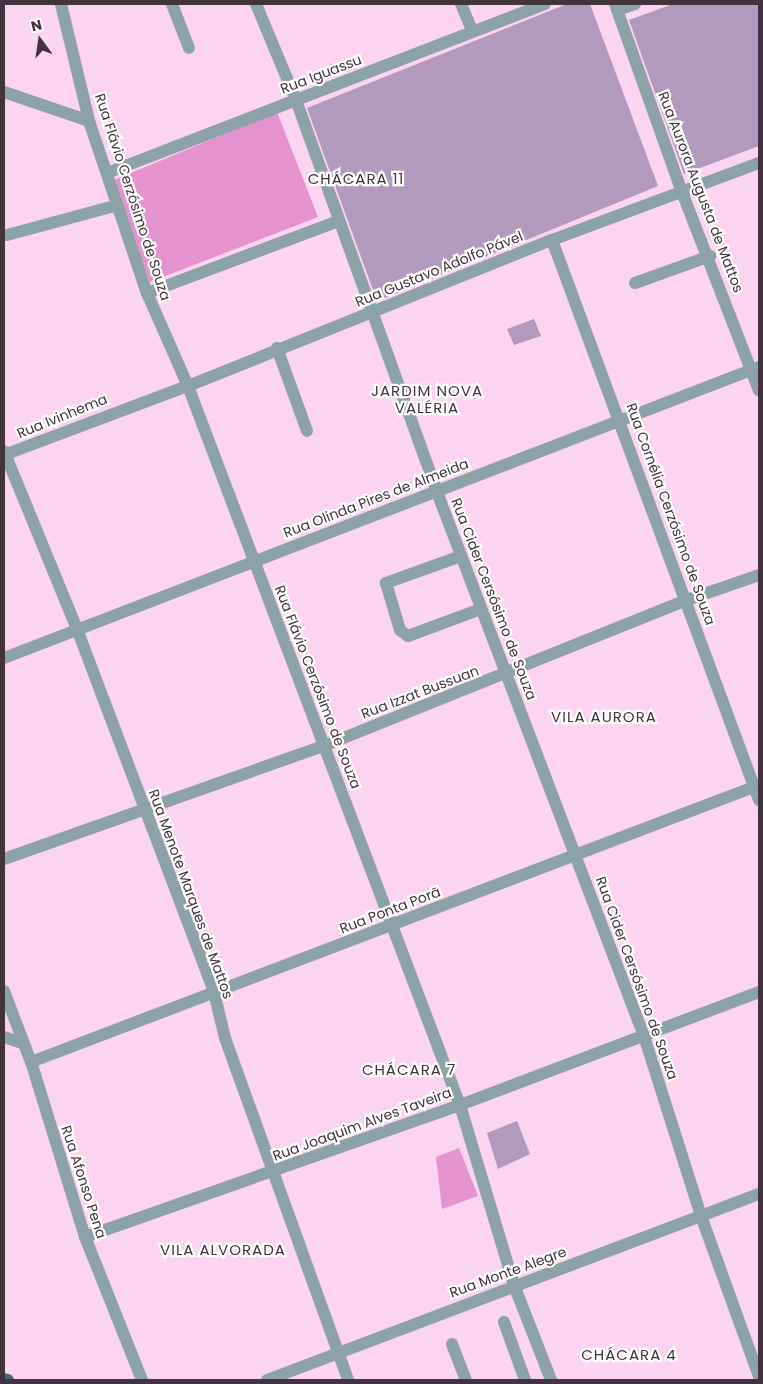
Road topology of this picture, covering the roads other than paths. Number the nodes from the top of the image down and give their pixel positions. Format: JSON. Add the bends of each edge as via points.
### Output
{"nodes":[{"id":1,"x":61,"y":4,"type":"edge"},
{"id":2,"x":172,"y":4,"type":"edge"},
{"id":3,"x":256,"y":4,"type":"edge"},
{"id":4,"x":461,"y":4,"type":"edge"},
{"id":5,"x":544,"y":4,"type":"edge"},
{"id":6,"x":635,"y":4,"type":"edge"},
{"id":7,"x":616,"y":7,"type":"edge"},
{"id":8,"x":473,"y":32,"type":"junction"},
{"id":9,"x":188,"y":48,"type":"dead end"},
{"id":10,"x":4,"y":92,"type":"edge"},
{"id":11,"x":296,"y":100,"type":"junction"},
{"id":12,"x":90,"y":121,"type":"junction"},
{"id":13,"x":759,"y":163,"type":"edge"},
{"id":14,"x":108,"y":173,"type":"junction"},
{"id":15,"x":682,"y":192,"type":"junction"},
{"id":16,"x":118,"y":205,"type":"junction"},
{"id":17,"x":339,"y":220,"type":"junction"},
{"id":18,"x":5,"y":238,"type":"edge"},
{"id":19,"x":552,"y":240,"type":"junction"},
{"id":20,"x":710,"y":256,"type":"junction"},
{"id":21,"x":635,"y":283,"type":"dead end"},
{"id":22,"x":146,"y":293,"type":"junction"},
{"id":23,"x":371,"y":312,"type":"junction"},
{"id":24,"x":276,"y":348,"type":"junction"},
{"id":25,"x":755,"y":368,"type":"edge"},
{"id":26,"x":188,"y":386,"type":"junction"},
{"id":27,"x":759,"y":391,"type":"edge"},
{"id":28,"x":131,"y":405,"type":"joint"},
{"id":29,"x":620,"y":420,"type":"junction"},
{"id":30,"x":307,"y":431,"type":"dead end"},
{"id":31,"x":4,"y":454,"type":"edge"},
{"id":32,"x":437,"y":492,"type":"junction"},
{"id":33,"x":461,"y":556,"type":"junction"},
{"id":34,"x":253,"y":561,"type":"junction"},
{"id":35,"x":759,"y":575,"type":"edge"},
{"id":36,"x":687,"y":600,"type":"junction"},
{"id":37,"x":481,"y":609,"type":"junction"},
{"id":38,"x":77,"y":629,"type":"junction"},
{"id":39,"x":4,"y":658,"type":"edge"},
{"id":40,"x":507,"y":674,"type":"junction"},
{"id":41,"x":326,"y":745,"type":"junction"},
{"id":42,"x":757,"y":786,"type":"edge"},
{"id":43,"x":759,"y":800,"type":"edge"},
{"id":44,"x":144,"y":811,"type":"junction"},
{"id":45,"x":576,"y":853,"type":"junction"},
{"id":46,"x":4,"y":860,"type":"edge"},
{"id":47,"x":392,"y":926,"type":"junction"},
{"id":48,"x":4,"y":991,"type":"edge"},
{"id":49,"x":214,"y":992,"type":"junction"},
{"id":50,"x":759,"y":992,"type":"edge"},
{"id":51,"x":644,"y":1036,"type":"junction"},
{"id":52,"x":4,"y":1037,"type":"edge"},
{"id":53,"x":23,"y":1043,"type":"junction"},
{"id":54,"x":30,"y":1062,"type":"junction"},
{"id":55,"x":460,"y":1105,"type":"junction"},
{"id":56,"x":272,"y":1172,"type":"junction"},
{"id":57,"x":759,"y":1194,"type":"edge"},
{"id":58,"x":701,"y":1216,"type":"junction"},
{"id":59,"x":86,"y":1237,"type":"junction"},
{"id":60,"x":514,"y":1285,"type":"junction"},
{"id":61,"x":504,"y":1322,"type":"dead end"},
{"id":62,"x":452,"y":1344,"type":"dead end"},
{"id":63,"x":337,"y":1352,"type":"junction"},
{"id":64,"x":759,"y":1376,"type":"edge"},
{"id":65,"x":4,"y":1379,"type":"edge"},
{"id":66,"x":140,"y":1379,"type":"edge"},
{"id":67,"x":8,"y":1380,"type":"edge"},
{"id":68,"x":267,"y":1380,"type":"edge"},
{"id":69,"x":348,"y":1380,"type":"edge"},
{"id":70,"x":466,"y":1380,"type":"edge"},
{"id":71,"x":525,"y":1380,"type":"edge"},
{"id":72,"x":550,"y":1380,"type":"edge"}],
"edges":[{"from":1,"to":12,"type":"street","name":"Rua Flávio Cerzósimo de Souza"},
{"from":2,"to":9,"type":"street"},
{"from":3,"to":11,"type":"street","name":"Rua Cider Cersósimo de Souza"},
{"from":4,"to":8,"type":"street"},
{"from":5,"to":8,"type":"street","name":"Rua Iguassu"},
{"from":6,"to":7,"type":"street"},
{"from":7,"to":15,"type":"street","name":"Rua Aurora Augusta de Mattos"},
{"from":8,"to":11,"type":"street","name":"Rua Iguassu"},
{"from":10,"to":12,"type":"street"},
{"from":11,"to":14,"type":"street","name":"Rua Iguassu"},
{"from":11,"to":17,"type":"street","name":"Rua Cider Cersósimo de Souza"},
{"from":12,"to":14,"type":"street","name":"Rua Flávio Cerzósimo de Souza"},
{"from":13,"to":15,"type":"street","name":"Rua Gustavo Adolfo Pável"},
{"from":14,"to":16,"type":"street","name":"Rua Flávio Cerzósimo de Souza"},
{"from":15,"to":19,"type":"street","name":"Rua Gustavo Adolfo Pável"},
{"from":15,"to":20,"type":"street","name":"Rua Aurora Augusta de Mattos"},
{"from":16,"to":18,"type":"street"},
{"from":16,"to":22,"type":"street","name":"Rua Flávio Cerzósimo de Souza"},
{"from":17,"to":22,"type":"street"},
{"from":17,"to":23,"type":"street","name":"Rua Cider Cersósimo de Souza"},
{"from":19,"to":23,"type":"street","name":"Rua Gustavo Adolfo Pável"},
{"from":19,"to":29,"type":"street","name":"Rua Cornélia Cerzósimo de Souza"},
{"from":20,"to":21,"type":"street"},
{"from":20,"to":25,"type":"street","name":"Rua Aurora Augusta de Mattos"},
{"from":22,"to":26,"type":"street","name":"Rua Flávio Cerzósimo de Souza"},
{"from":23,"to":24,"type":"street","name":"Rua Gustavo Adolfo Pável"},
{"from":23,"to":32,"type":"street","name":"Rua Cider Cersósimo de Souza"},
{"from":24,"to":26,"type":"street","name":"Rua Gustavo Adolfo Pável"},
{"from":24,"to":30,"type":"street"},
{"from":25,"to":27,"type":"street","name":"Rua Aurora Augusta de Mattos"},
{"from":25,"to":29,"type":"street","name":"Rua Olinda Pires de Almeida"},
{"from":26,"to":28,"type":"street","name":"Rua Gustavo Adolfo Pável"},
{"from":26,"to":34,"type":"street","name":"Rua Flávio Cerzósimo de Souza"},
{"from":28,"to":31,"type":"street","name":"Rua Ivinhema"},
{"from":29,"to":32,"type":"street","name":"Rua Olinda Pires de Almeida"},
{"from":29,"to":36,"type":"street","name":"Rua Cornélia Cerzósimo de Souza"},
{"from":31,"to":38,"type":"street","name":"Rua Menote Marques de Mattos"},
{"from":32,"to":33,"type":"street","name":"Rua Cider Cersósimo de Souza"},
{"from":32,"to":34,"type":"street","name":"Rua Olinda Pires de Almeida"},
{"from":33,"to":37,"type":"street","name":"Rua Cider Cersósimo de Souza"},
{"from":33,"to":37,"type":"street","via":[[386,583],[400,630],[408,636]]},
{"from":34,"to":38,"type":"street","name":"Rua Olinda Pires de Almeida"},
{"from":34,"to":41,"type":"street","name":"Rua Flávio Cerzósimo de Souza"},
{"from":35,"to":36,"type":"street","name":"Rua Izzat Bussuan"},
{"from":36,"to":40,"type":"street","name":"Rua Izzat Bussuan"},
{"from":36,"to":42,"type":"street","name":"Rua Cornélia Cerzósimo de Souza"},
{"from":37,"to":40,"type":"street","name":"Rua Cider Cersósimo de Souza"},
{"from":38,"to":39,"type":"street","name":"Rua Olinda Pires de Almeida"},
{"from":38,"to":44,"type":"street","name":"Rua Menote Marques de Mattos"},
{"from":40,"to":41,"type":"street","name":"Rua Izzat Bussuan"},
{"from":40,"to":45,"type":"street","name":"Rua Cider Cersósimo de Souza"},
{"from":41,"to":44,"type":"street","name":"Rua Izzat Bussuan"},
{"from":41,"to":47,"type":"street","name":"Rua Flávio Cerzósimo de Souza"},
{"from":42,"to":43,"type":"street","name":"Rua Cornélia Cerzósimo de Souza"},
{"from":42,"to":45,"type":"street","name":"Rua Ponta Porã"},
{"from":44,"to":46,"type":"street","name":"Rua Izzat Bussuan"},
{"from":44,"to":49,"type":"street","name":"Rua Menote Marques de Mattos"},
{"from":45,"to":47,"type":"street","name":"Rua Ponta Porã"},
{"from":45,"to":51,"type":"street","name":"Rua Cider Cersósimo de Souza"},
{"from":47,"to":49,"type":"street","name":"Rua Ponta Porã"},
{"from":47,"to":55,"type":"street","name":"Rua Flávio Cerzósimo de Souza"},
{"from":48,"to":53,"type":"street","name":"Rua Afonso Pena"},
{"from":49,"to":54,"type":"street","name":"Rua Ponta Porã"},
{"from":49,"to":56,"type":"street","name":"Rua Menote Marques de Mattos","via":[[225,1038]]},
{"from":50,"to":51,"type":"street","name":"Rua Joaquim Alves Taveira"},
{"from":51,"to":55,"type":"street","name":"Rua Joaquim Alves Taveira"},
{"from":51,"to":58,"type":"street","name":"Rua Cider Cersósimo de Souza"},
{"from":52,"to":53,"type":"street"},
{"from":53,"to":54,"type":"street","name":"Rua Afonso Pena"},
{"from":54,"to":59,"type":"street","name":"Rua Afonso Pena"},
{"from":55,"to":56,"type":"street","name":"Rua Joaquim Alves Taveira"},
{"from":55,"to":60,"type":"street","name":"Rua Flávio Cerzósimo de Souza"},
{"from":56,"to":59,"type":"street","name":"Rua Joaquim Alves Taveira"},
{"from":56,"to":63,"type":"street","name":"Rua Menote Marques de Mattos"},
{"from":57,"to":58,"type":"street","name":"Rua Monte Alegre"},
{"from":58,"to":60,"type":"street","name":"Rua Monte Alegre"},
{"from":58,"to":64,"type":"street","name":"Rua Cider Cersósimo de Souza"},
{"from":59,"to":66,"type":"street","name":"Rua Afonso Pena"},
{"from":60,"to":63,"type":"street","name":"Rua Monte Alegre"},
{"from":60,"to":72,"type":"street","name":"Rua Flávio Cerzósimo de Souza"},
{"from":61,"to":71,"type":"street"},
{"from":62,"to":70,"type":"street"},
{"from":63,"to":68,"type":"street","name":"Rua Monte Alegre"},
{"from":63,"to":69,"type":"street","name":"Rua Menote Marques de Mattos"},
{"from":65,"to":67,"type":"main road"}]}
